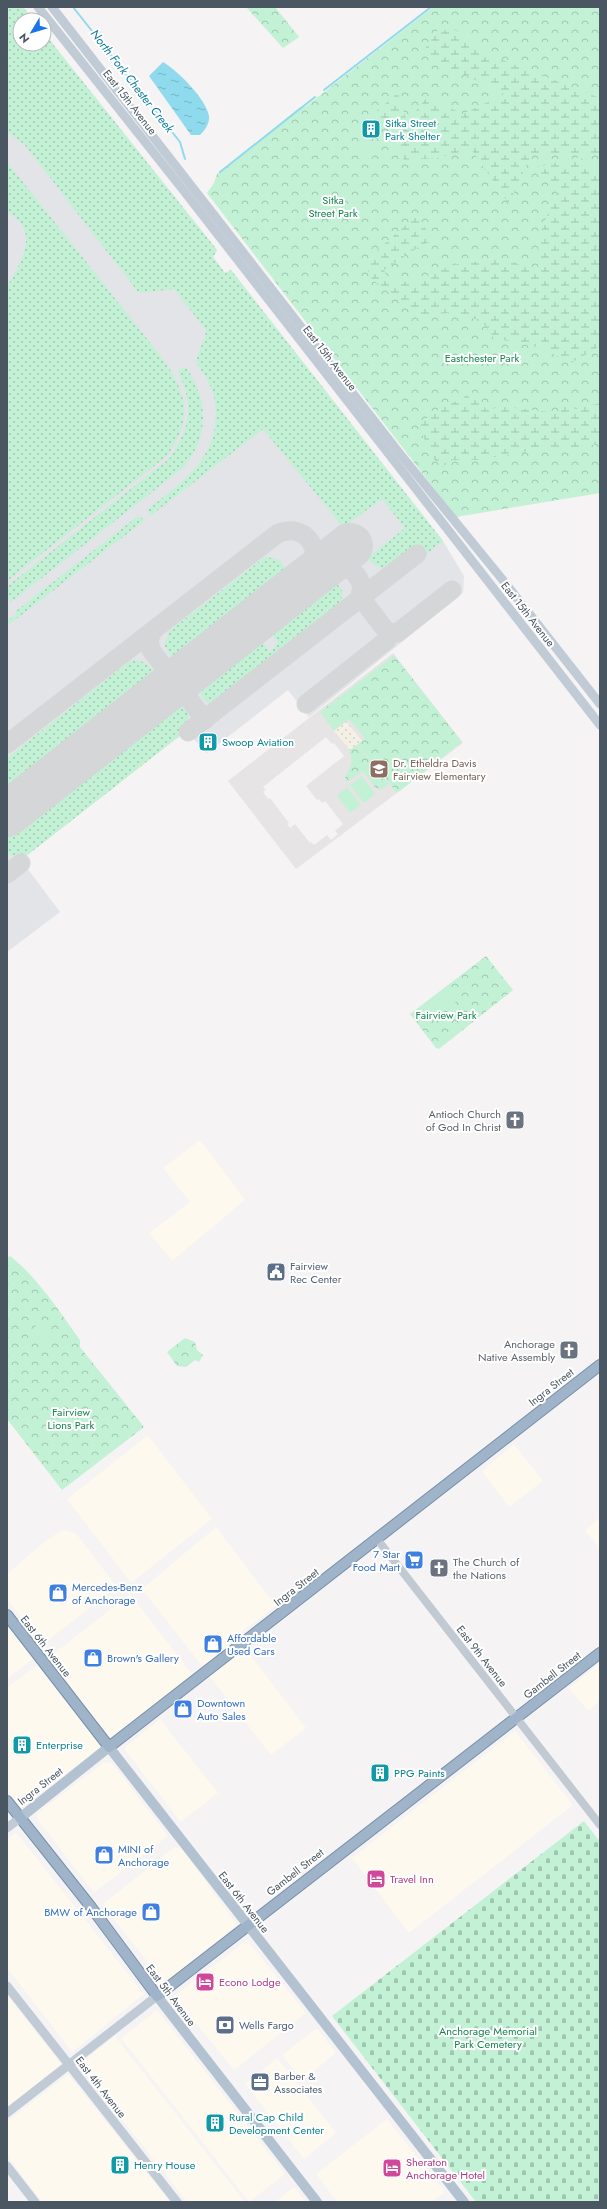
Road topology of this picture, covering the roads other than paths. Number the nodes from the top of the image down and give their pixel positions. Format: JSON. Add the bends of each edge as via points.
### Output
{"nodes":[{"id":1,"x":38,"y":7,"type":"edge"},
{"id":2,"x":52,"y":7,"type":"edge"},
{"id":3,"x":600,"y":704,"type":"edge"},
{"id":4,"x":600,"y":725,"type":"edge"},
{"id":5,"x":600,"y":1365,"type":"edge"},
{"id":6,"x":377,"y":1539,"type":"junction"},
{"id":7,"x":7,"y":1615,"type":"edge"},
{"id":8,"x":600,"y":1653,"type":"edge"},
{"id":9,"x":517,"y":1717,"type":"junction"},
{"id":10,"x":109,"y":1747,"type":"junction"},
{"id":11,"x":7,"y":1801,"type":"edge"},
{"id":12,"x":20,"y":1818,"type":"junction"},
{"id":13,"x":600,"y":1824,"type":"edge"},
{"id":14,"x":7,"y":1828,"type":"edge"},
{"id":15,"x":247,"y":1926,"type":"junction"},
{"id":16,"x":7,"y":1986,"type":"edge"},
{"id":17,"x":157,"y":1996,"type":"junction"},
{"id":18,"x":68,"y":2065,"type":"junction"},
{"id":19,"x":7,"y":2113,"type":"edge"},
{"id":20,"x":7,"y":2166,"type":"edge"},
{"id":21,"x":35,"y":2202,"type":"edge"},
{"id":22,"x":177,"y":2202,"type":"edge"},
{"id":23,"x":318,"y":2202,"type":"edge"},
{"id":24,"x":464,"y":2202,"type":"edge"}],
"edges":[{"from":1,"to":4,"type":"main road","name":"East 15th Avenue"},
{"from":2,"to":3,"type":"main road","name":"East 15th Avenue","via":[[395,448]]},
{"from":5,"to":6,"type":"highway","name":"Ingra Street"},
{"from":6,"to":9,"type":"street","name":"East 9th Avenue"},
{"from":6,"to":10,"type":"highway","name":"Ingra Street"},
{"from":7,"to":10,"type":"highway","name":"East 6th Avenue"},
{"from":8,"to":9,"type":"highway","name":"Gambell Street"},
{"from":9,"to":13,"type":"street","name":"East 9th Avenue"},
{"from":9,"to":15,"type":"highway","name":"Gambell Street"},
{"from":10,"to":12,"type":"main road","name":"Ingra Street"},
{"from":10,"to":15,"type":"main road","name":"East 6th Avenue"},
{"from":11,"to":12,"type":"highway","name":"East 5th Avenue"},
{"from":12,"to":14,"type":"main road","name":"Ingra Street"},
{"from":12,"to":17,"type":"highway","name":"East 5th Avenue"},
{"from":15,"to":17,"type":"highway","name":"Gambell Street"},
{"from":15,"to":24,"type":"main road","name":"East 6th Avenue"},
{"from":16,"to":18,"type":"main road","name":"East 4th Avenue"},
{"from":17,"to":18,"type":"main road","name":"Gambell Street"},
{"from":17,"to":23,"type":"main road","name":"East 5th Avenue"},
{"from":18,"to":19,"type":"main road","name":"Gambell Street"},
{"from":18,"to":22,"type":"main road","name":"East 4th Avenue"},
{"from":20,"to":21,"type":"main road"}]}
